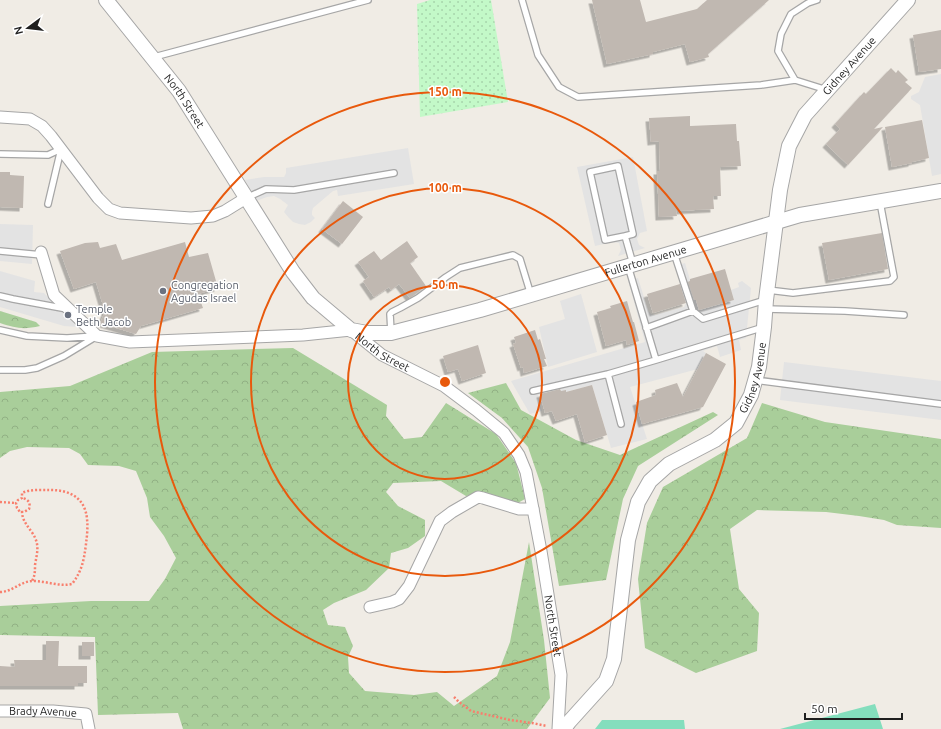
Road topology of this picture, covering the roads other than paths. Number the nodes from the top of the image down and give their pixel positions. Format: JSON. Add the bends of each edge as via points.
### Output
{"nodes":[{"id":1,"x":106,"y":0,"type":"edge"},
{"id":2,"x":368,"y":0,"type":"edge"},
{"id":3,"x":522,"y":0,"type":"edge"},
{"id":4,"x":817,"y":0,"type":"edge"},
{"id":5,"x":908,"y":0,"type":"edge"},
{"id":6,"x":152,"y":58,"type":"junction"},
{"id":7,"x":795,"y":80,"type":"junction"},
{"id":8,"x":827,"y":90,"type":"junction"},
{"id":9,"x":0,"y":118,"type":"edge"},
{"id":10,"x":61,"y":149,"type":"junction"},
{"id":11,"x":0,"y":154,"type":"edge"},
{"id":12,"x":394,"y":173,"type":"dead end"},
{"id":13,"x":941,"y":191,"type":"edge"},
{"id":14,"x":246,"y":198,"type":"junction"},
{"id":15,"x":880,"y":202,"type":"junction"},
{"id":16,"x":48,"y":204,"type":"dead end"},
{"id":17,"x":776,"y":222,"type":"junction"},
{"id":18,"x":625,"y":236,"type":"junction"},
{"id":19,"x":0,"y":251,"type":"edge"},
{"id":20,"x":674,"y":252,"type":"junction"},
{"id":21,"x":42,"y":253,"type":"joint"},
{"id":22,"x":630,"y":265,"type":"junction"},
{"id":23,"x":531,"y":295,"type":"junction"},
{"id":24,"x":0,"y":296,"type":"edge"},
{"id":25,"x":767,"y":299,"type":"junction"},
{"id":26,"x":69,"y":310,"type":"junction"},
{"id":27,"x":693,"y":311,"type":"junction"},
{"id":28,"x":904,"y":315,"type":"dead end"},
{"id":29,"x":764,"y":327,"type":"junction"},
{"id":30,"x":646,"y":328,"type":"junction"},
{"id":31,"x":0,"y":330,"type":"edge"},
{"id":32,"x":351,"y":330,"type":"junction"},
{"id":33,"x":391,"y":333,"type":"junction"},
{"id":34,"x":97,"y":336,"type":"junction"},
{"id":35,"x":656,"y":360,"type":"junction"},
{"id":36,"x":0,"y":370,"type":"edge"},
{"id":37,"x":608,"y":374,"type":"junction"},
{"id":38,"x":755,"y":380,"type":"junction"},
{"id":39,"x":533,"y":391,"type":"dead end"},
{"id":40,"x":941,"y":404,"type":"edge"},
{"id":41,"x":621,"y":424,"type":"dead end"},
{"id":42,"x":533,"y":509,"type":"junction"},
{"id":43,"x":370,"y":607,"type":"dead end"},
{"id":44,"x":0,"y":711,"type":"edge"},
{"id":45,"x":89,"y":729,"type":"edge"},
{"id":46,"x":560,"y":729,"type":"edge"}],
"edges":[{"from":1,"to":6,"type":"street","name":"North Street"},
{"from":2,"to":6,"type":"lane"},
{"from":3,"to":7,"type":"lane","via":[[538,55],[559,87],[578,97],[761,85]]},
{"from":4,"to":7,"type":"lane","via":[[791,14],[781,34],[778,51]]},
{"from":5,"to":8,"type":"street","name":"Gidney Avenue"},
{"from":6,"to":14,"type":"street","name":"North Street","via":[[179,91]]},
{"from":7,"to":8,"type":"lane"},
{"from":8,"to":17,"type":"street","name":"Gidney Avenue","via":[[805,115],[789,146]]},
{"from":9,"to":10,"type":"street","via":[[30,119],[42,126]]},
{"from":10,"to":11,"type":"lane","via":[[48,155]]},
{"from":10,"to":14,"type":"street","via":[[98,198],[109,209],[120,213],[191,218],[213,216]]},
{"from":10,"to":16,"type":"lane"},
{"from":12,"to":14,"type":"lane","via":[[294,190],[266,189]]},
{"from":13,"to":15,"type":"street","name":"Fullerton Avenue"},
{"from":14,"to":32,"type":"street","name":"North Street","via":[[293,272],[313,298]]},
{"from":15,"to":17,"type":"street","name":"Fullerton Avenue","via":[[800,215]]},
{"from":15,"to":25,"type":"lane","via":[[894,277],[890,281],[793,292]]},
{"from":17,"to":20,"type":"street","name":"Fullerton Avenue"},
{"from":17,"to":25,"type":"street","name":"Gidney Avenue"},
{"from":18,"to":18,"type":"lane","via":[[605,240],[590,172],[618,166],[632,234]]},
{"from":18,"to":22,"type":"lane"},
{"from":19,"to":21,"type":"lane"},
{"from":20,"to":22,"type":"street","name":"Fullerton Avenue"},
{"from":20,"to":27,"type":"lane"},
{"from":21,"to":26,"type":"street","via":[[54,295]]},
{"from":22,"to":23,"type":"street","name":"Fullerton Avenue"},
{"from":22,"to":30,"type":"lane"},
{"from":23,"to":33,"type":"street","name":"Fullerton Avenue"},
{"from":23,"to":33,"type":"lane","via":[[520,259],[513,255],[460,268],[418,298],[392,312]]},
{"from":24,"to":26,"type":"lane"},
{"from":25,"to":27,"type":"lane","via":[[703,319]]},
{"from":25,"to":28,"type":"lane","via":[[845,311]]},
{"from":25,"to":29,"type":"street","name":"Gidney Avenue"},
{"from":26,"to":34,"type":"street"},
{"from":27,"to":30,"type":"lane"},
{"from":29,"to":35,"type":"lane"},
{"from":29,"to":38,"type":"street","name":"Gidney Avenue"},
{"from":30,"to":35,"type":"lane"},
{"from":31,"to":34,"type":"lane","via":[[27,336]]},
{"from":32,"to":33,"type":"street","name":"Fullerton Avenue"},
{"from":32,"to":34,"type":"street","via":[[303,335],[130,342]]},
{"from":32,"to":42,"type":"street","name":"North Street","via":[[382,355],[444,386],[504,433],[520,454]]},
{"from":34,"to":36,"type":"lane","via":[[64,356],[37,368]]},
{"from":35,"to":37,"type":"lane"},
{"from":37,"to":39,"type":"lane"},
{"from":37,"to":41,"type":"lane"},
{"from":38,"to":40,"type":"lane"},
{"from":38,"to":46,"type":"street","name":"Gidney Avenue","via":[[751,395],[736,423],[715,440],[669,464],[650,481],[638,502],[628,540],[614,659],[606,680]]},
{"from":42,"to":43,"type":"street","via":[[520,509],[478,498],[452,512],[440,521],[410,586],[399,599]]},
{"from":42,"to":46,"type":"street","name":"North Street","via":[[561,675]]},
{"from":44,"to":45,"type":"street","name":"Brady Avenue","via":[[86,714]]}]}
